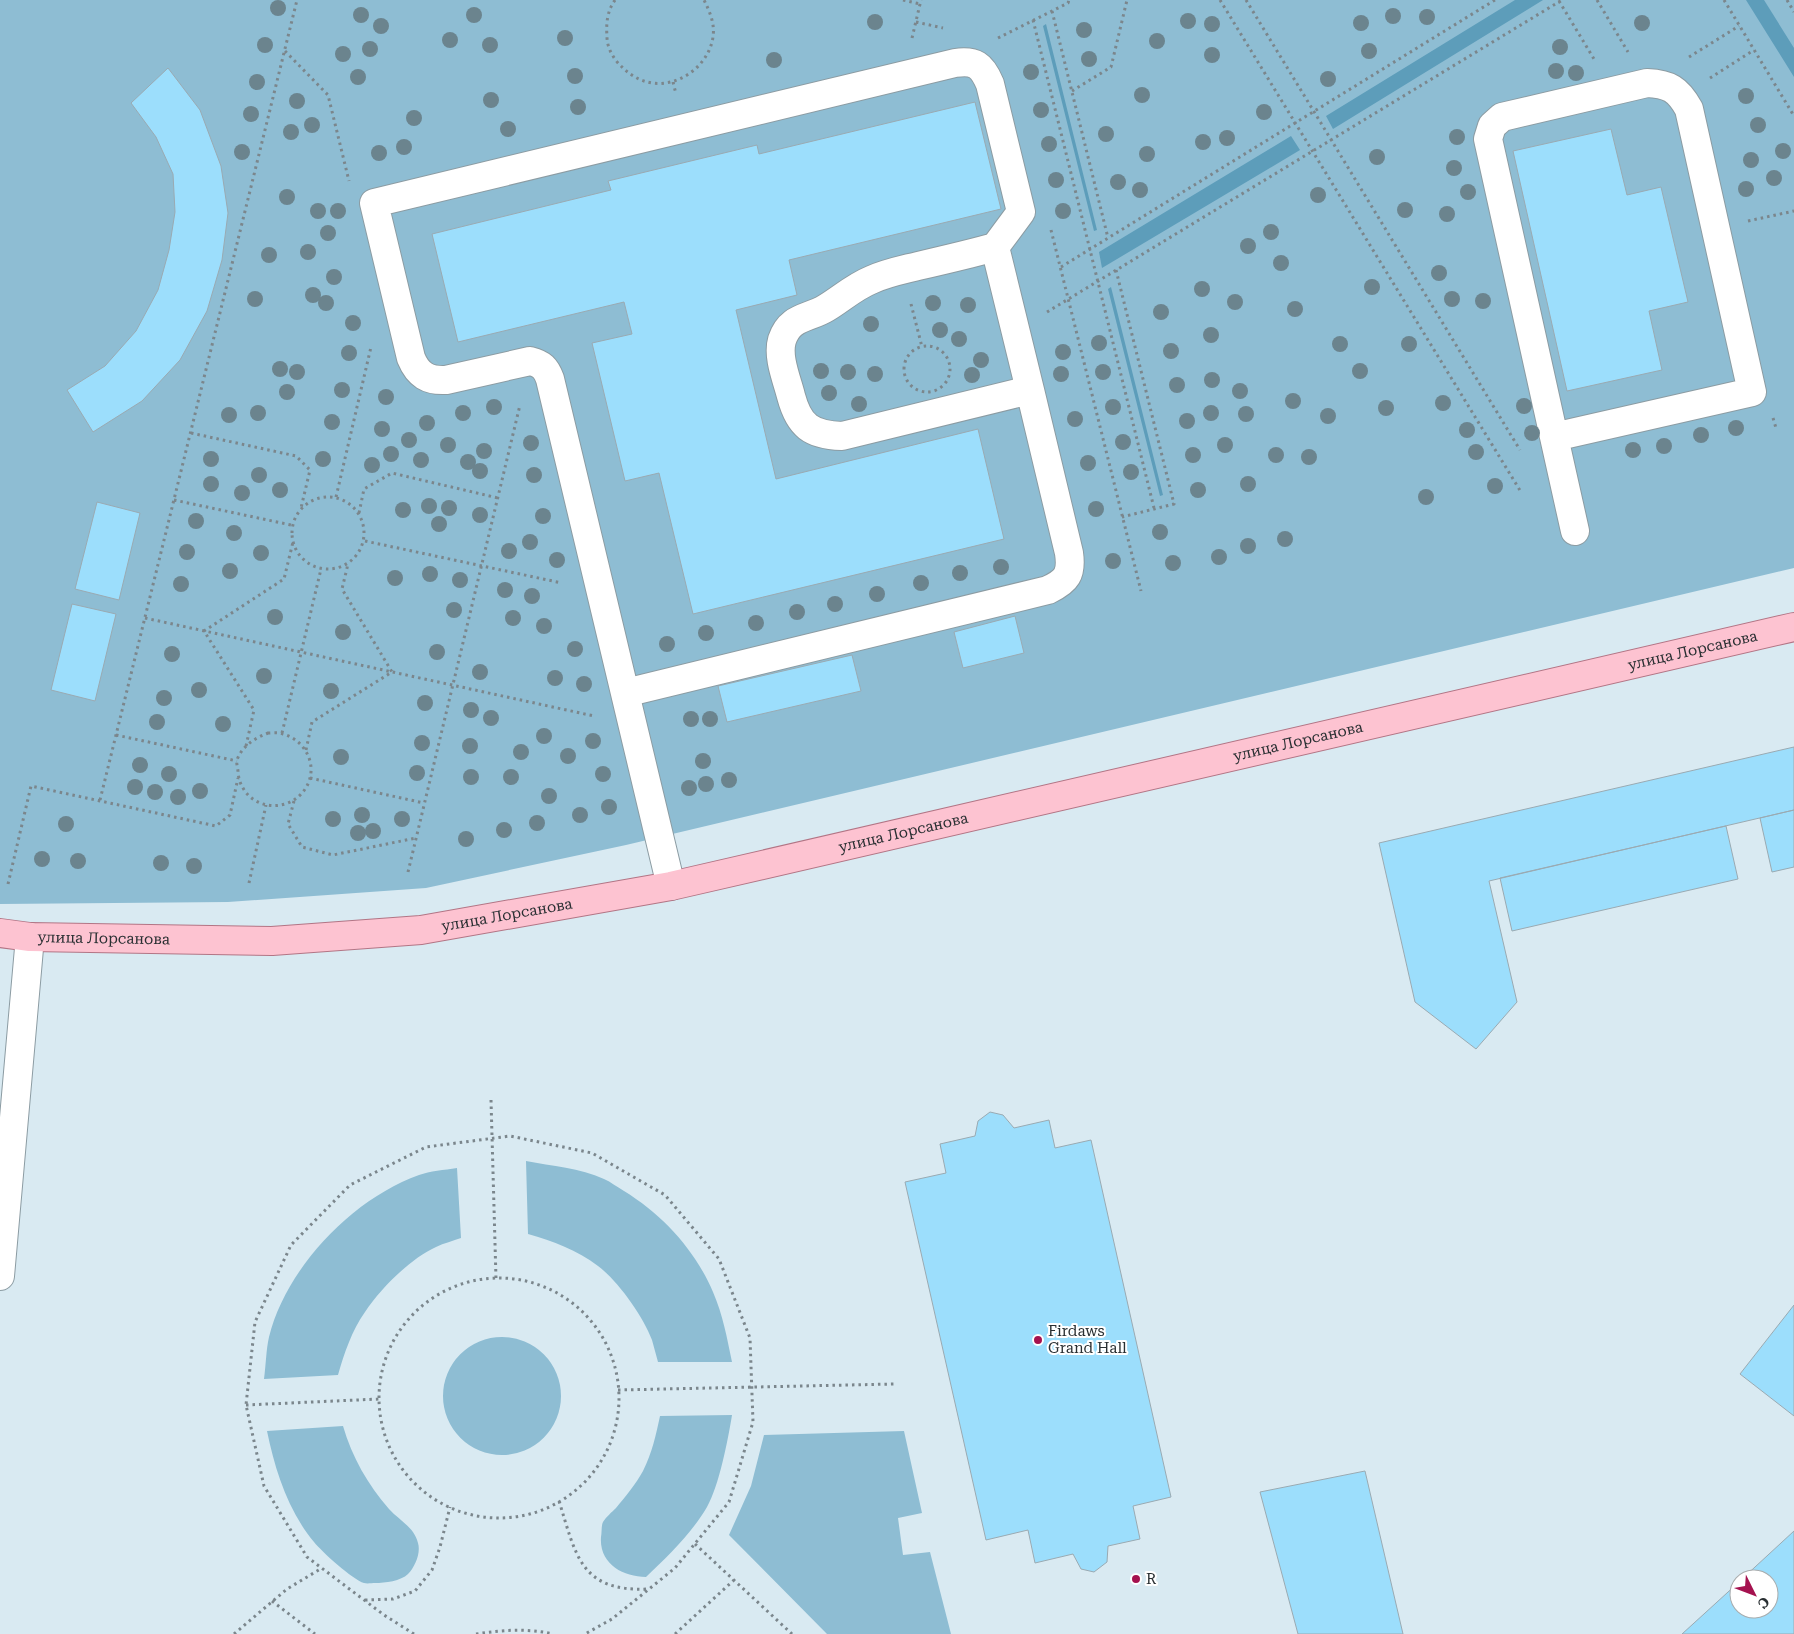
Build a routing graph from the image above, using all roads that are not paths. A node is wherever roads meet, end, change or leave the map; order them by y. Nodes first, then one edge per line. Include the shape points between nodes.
1 (995, 247) junction
2 (1030, 390) junction
3 (1554, 437) junction
4 (1575, 531) dead end
5 (1794, 627) edge
6 (625, 692) junction
7 (670, 886) junction
8 (0, 933) edge
9 (30, 937) junction
10 (0, 1276) edge

1 - 2 lane
1 - 2 lane via 870,280 824,309 797,320 786,330 782,358 800,420 824,435 842,436
1 - 6 lane via 1021,212 990,84 978,65 966,61 374,203 415,368 434,380 530,361 539,363 546,370
2 - 6 lane via 1070,558 1068,575 1060,585
3 - 3 lane via 1488,139 1492,126 1502,117 1647,83 1672,87 1689,109 1752,392
3 - 4 lane
5 - 7 main road, улица Лорсанова
6 - 7 lane
7 - 9 main road, улица Лорсанова via 421,930 272,941
8 - 9 main road, улица Лорсанова
9 - 10 lane

